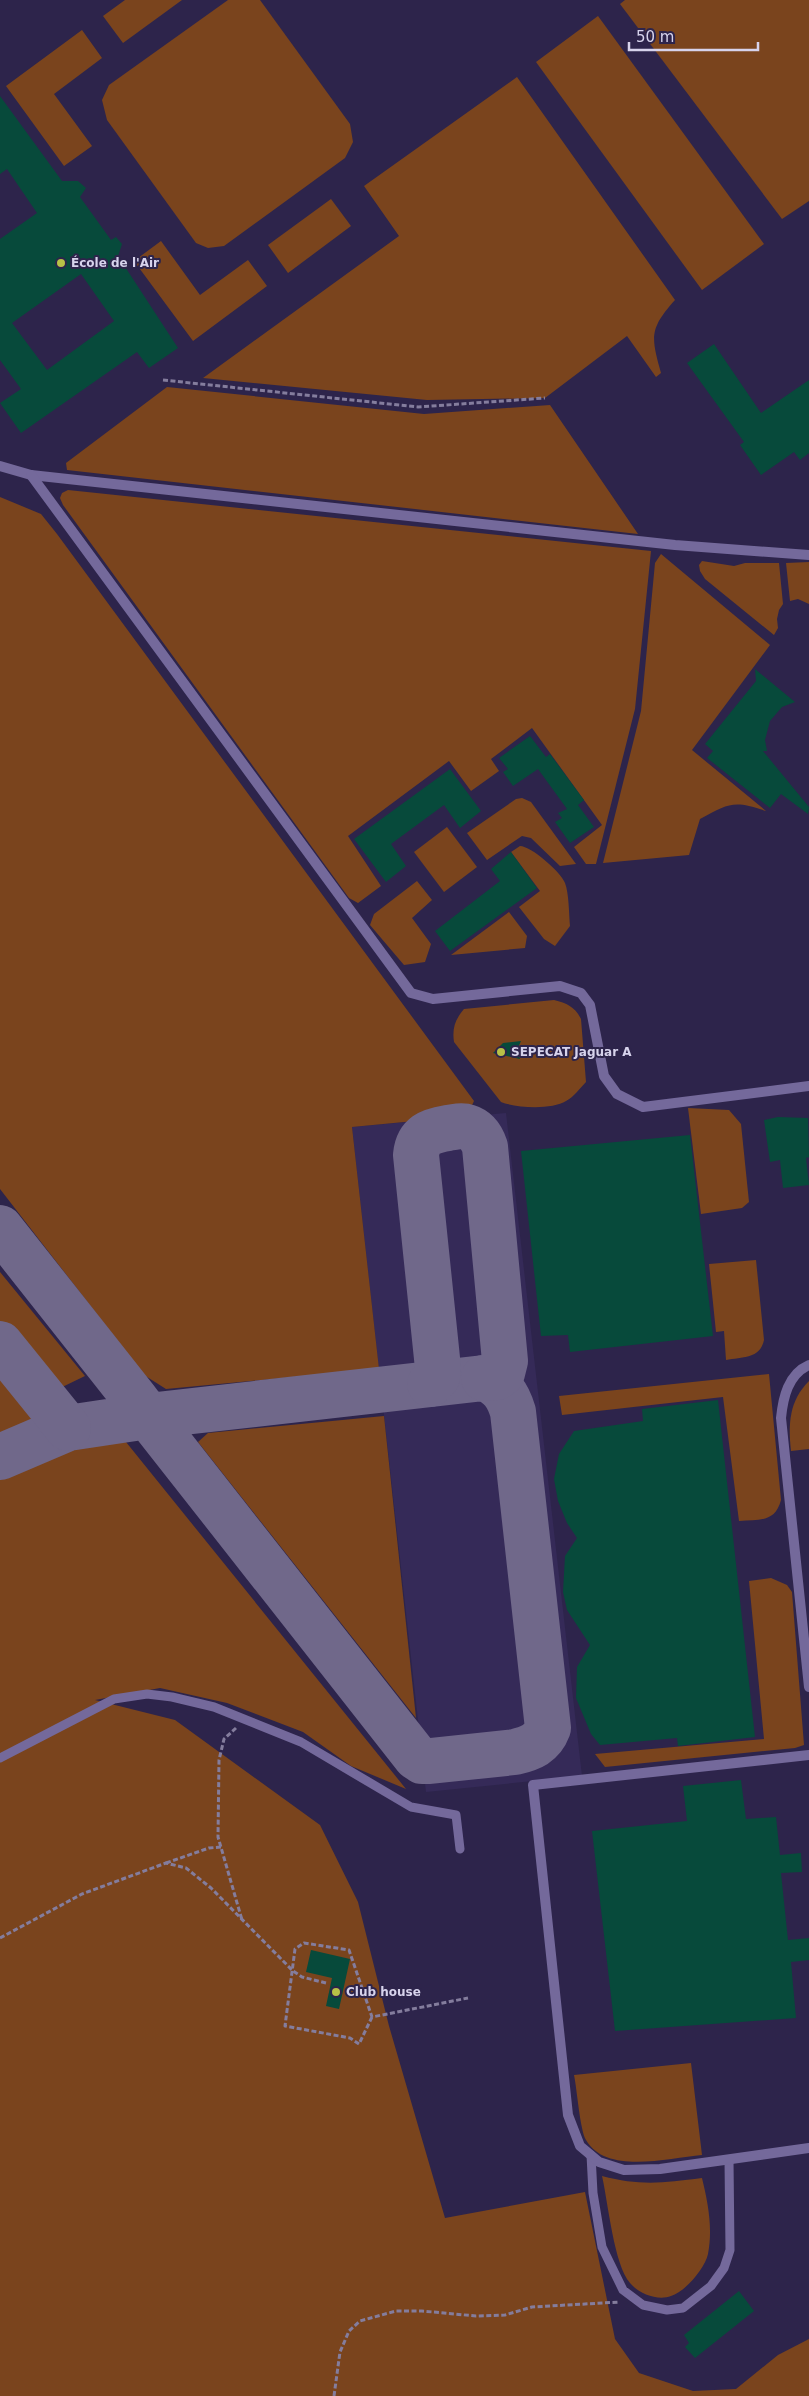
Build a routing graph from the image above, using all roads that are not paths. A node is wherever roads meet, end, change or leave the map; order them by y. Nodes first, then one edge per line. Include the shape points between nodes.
1 (0, 466) edge
2 (31, 475) junction
3 (809, 555) edge
4 (809, 1086) edge
5 (809, 1365) edge
6 (809, 1686) edge
7 (809, 1755) edge
8 (0, 1758) edge
9 (460, 1849) dead end
10 (809, 2148) edge
11 (591, 2155) junction
12 (729, 2160) junction

1 - 2 street
2 - 3 street via 665,544
2 - 4 street via 411,993 434,999 560,986 581,993 590,1005 604,1076 617,1094 643,1107
5 - 6 street via 790,1381 781,1418
7 - 11 street via 533,1785 568,2115 580,2146
8 - 9 lane via 89,1710 125,1696 172,1697 214,1707 301,1742 411,1807 456,1815
10 - 12 street
11 - 12 street via 599,2162 624,2170
11 - 12 lane via 593,2193 602,2247 623,2290 643,2305 667,2310 683,2308 711,2286 724,2268 730,2250

